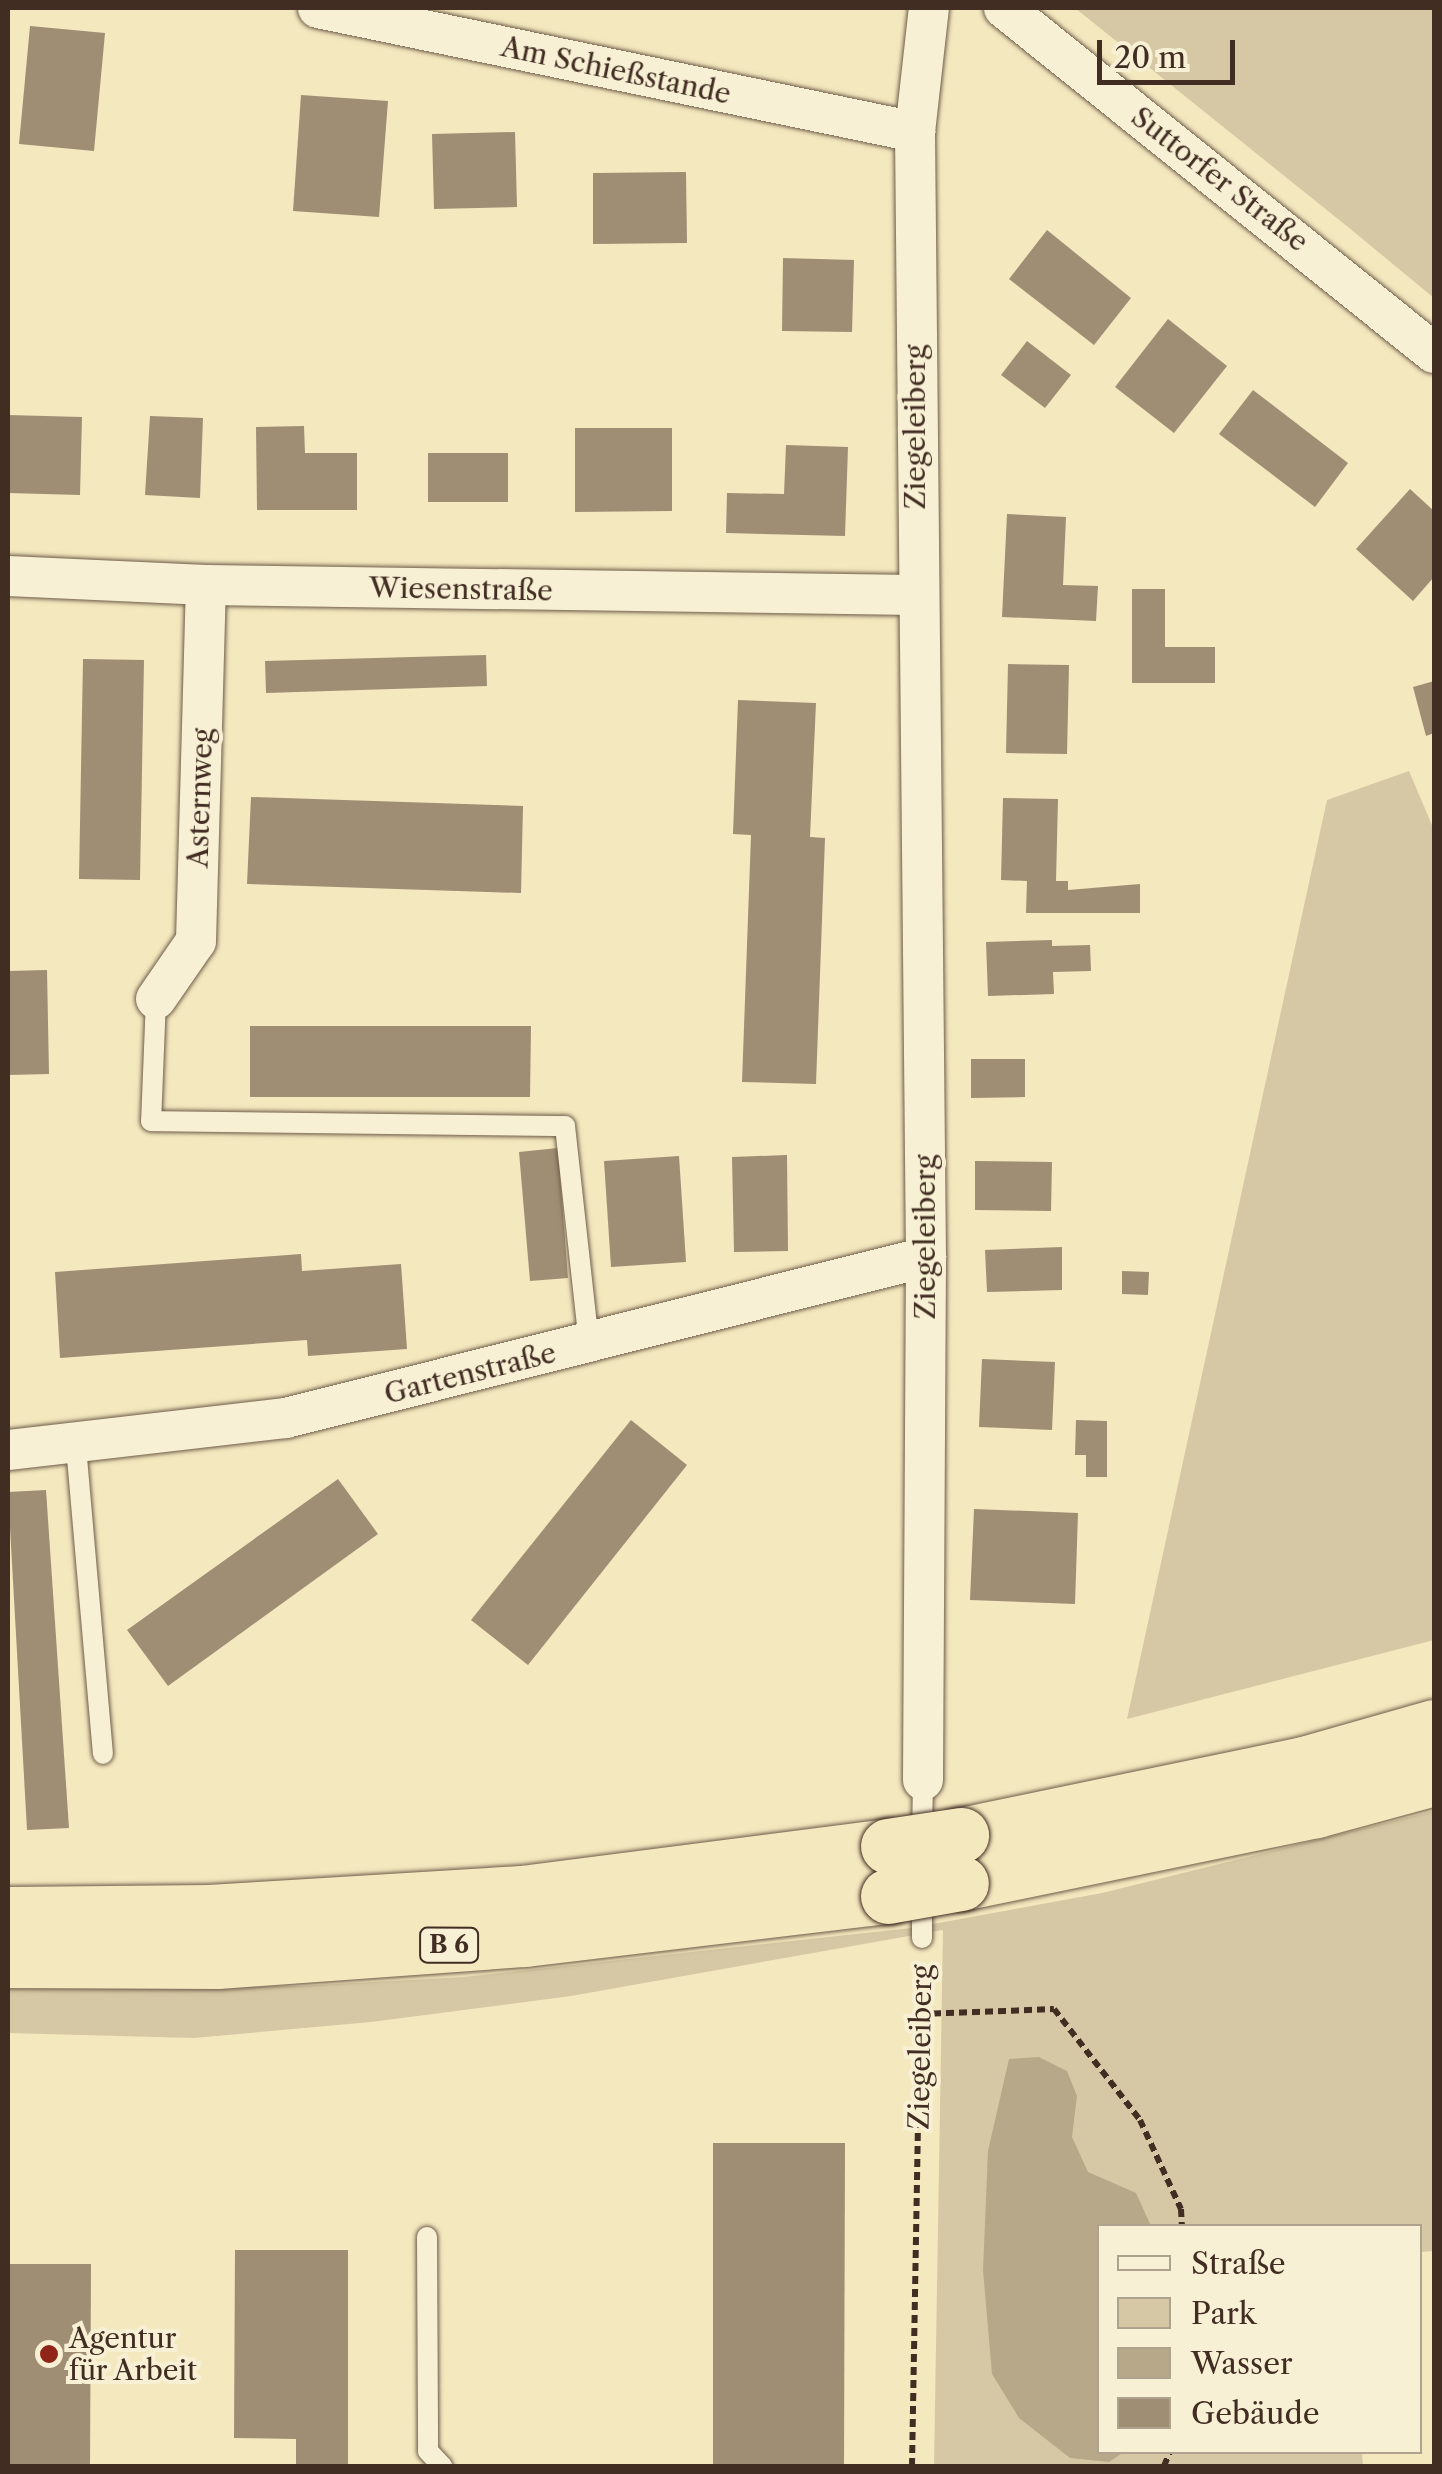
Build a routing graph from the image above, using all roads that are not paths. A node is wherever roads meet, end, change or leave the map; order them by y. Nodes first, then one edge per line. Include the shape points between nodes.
1 (318, 8) edge
2 (928, 8) edge
3 (1004, 8) edge
4 (915, 132) junction
5 (1434, 353) edge
6 (8, 576) edge
7 (206, 586) junction
8 (916, 596) junction
9 (156, 999) joint
10 (926, 1257) junction
11 (589, 1344) junction
12 (76, 1446) junction
13 (8, 1450) edge
14 (1434, 1727) edge
15 (104, 1754) dead end
16 (1434, 1778) edge
17 (923, 1780) joint
18 (961, 1859) junction
19 (888, 1871) junction
20 (8, 1914) edge
21 (922, 1938) road end
22 (8, 1960) edge
23 (427, 2237) dead end
24 (442, 2466) edge

1 - 4 street, Am Schießstande
2 - 4 street, Ziegeleiberg
3 - 5 street, Suttorfer Straße
4 - 8 street, Ziegeleiberg
6 - 7 street, Wiesenstraße
7 - 8 street, Wiesenstraße
7 - 9 street, Asternweg via 196,940
8 - 10 street, Ziegeleiberg
9 - 11 lane via 152,1121 565,1126
10 - 11 street, Gartenstraße
10 - 17 street, Ziegeleiberg
11 - 12 street, Gartenstraße via 286,1418
12 - 13 street, Gartenstraße
12 - 15 lane
14 - 18 highway, B 6
16 - 18 highway, B 6 via 1316,1810
17 - 21 lane, Ziegeleiberg
18 - 19 highway, B 6, bridge
19 - 20 highway, B 6 via 209,1912
19 - 22 highway, B 6 via 526,1940 217,1962
23 - 24 lane via 428,2450

